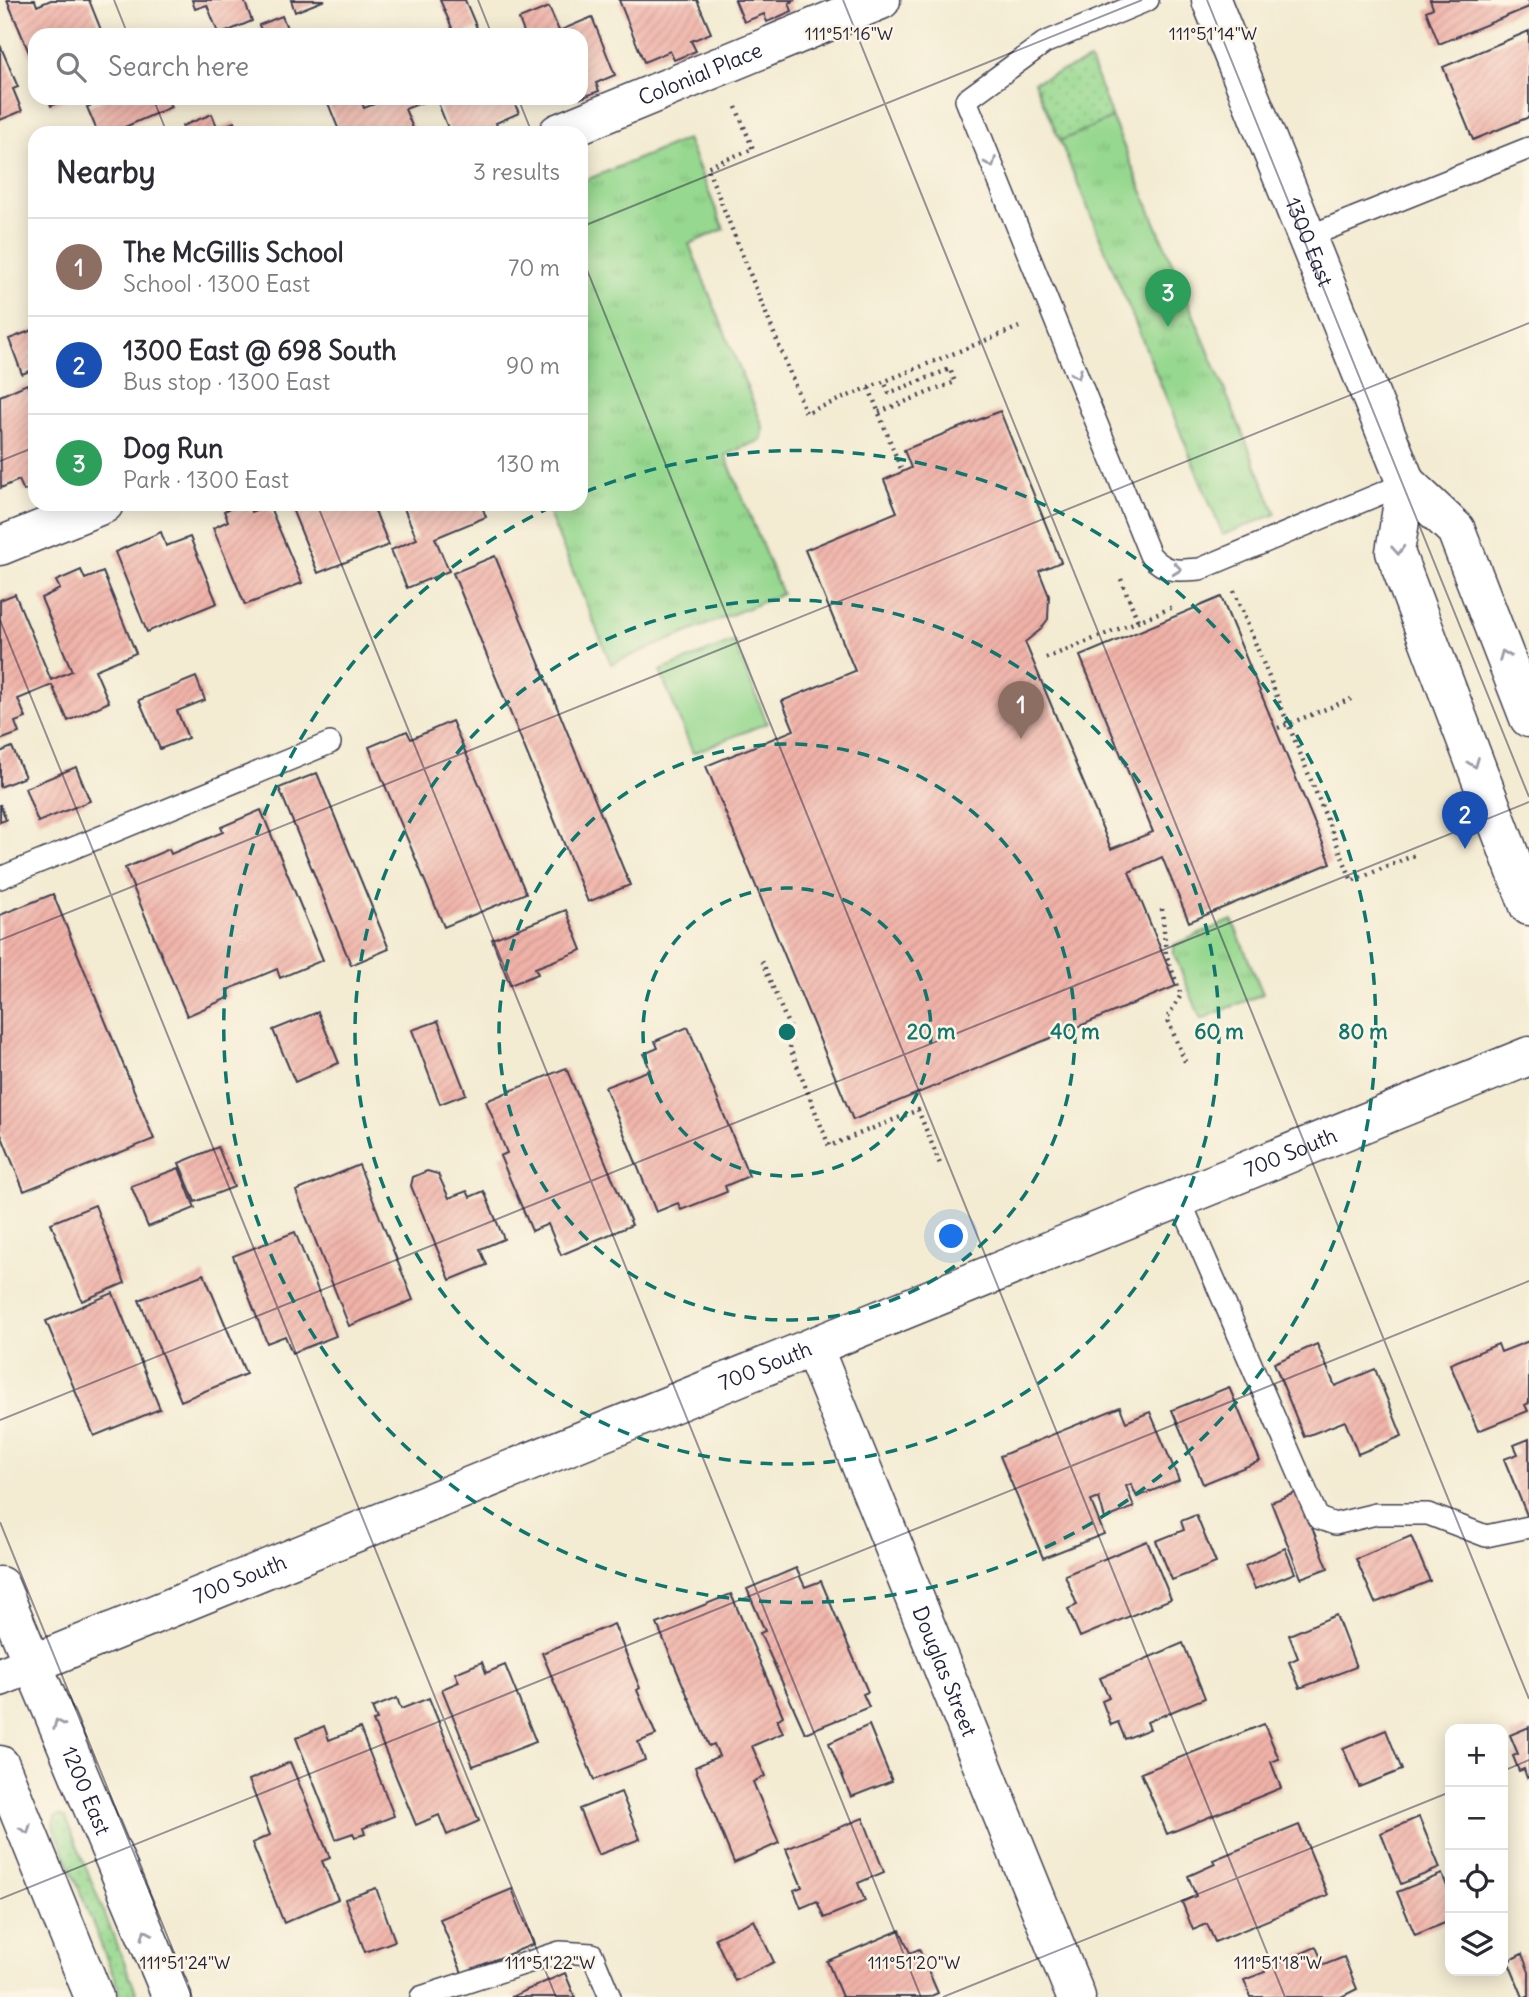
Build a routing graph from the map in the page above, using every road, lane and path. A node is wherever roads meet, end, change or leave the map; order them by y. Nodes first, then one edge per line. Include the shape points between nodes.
1 (881, 0) edge
2 (1149, 0) edge
3 (1211, 0) edge
4 (736, 106) dead end
5 (575, 126) edge
6 (1529, 148) edge
7 (1307, 237) junction
8 (1019, 327) dead end
9 (884, 382) junction
10 (869, 388) junction
11 (879, 412) junction
12 (901, 469) dead end
13 (1406, 483) junction
14 (87, 511) edge
15 (0, 546) edge
16 (1231, 584) dead end
17 (1103, 635) dead end
18 (1046, 657) dead end
19 (1351, 699) dead end
20 (1529, 718) edge
21 (1288, 724) junction
22 (1278, 728) dead end
23 (330, 743) dead end
24 (1415, 855) dead end
25 (0, 878) edge
26 (1529, 905) edge
27 (1162, 909) dead end
28 (762, 961) dead end
29 (1529, 1056) edge
30 (1186, 1064) dead end
31 (940, 1164) dead end
32 (1179, 1198) junction
33 (813, 1347) junction
34 (1529, 1527) edge
35 (0, 1586) edge
36 (16, 1670) edge
37 (0, 1765) edge
38 (94, 1997) edge
39 (172, 1997) edge
40 (421, 1997) edge
41 (610, 1997) edge
42 (1076, 1997) edge

1 - 5 street, Colonial Place
2 -> 13 lane via 1044,43 966,100 1150,555 1159,565 1177,571 1200,569
3 - 7 street, 1300 East
4 - 10 path via 753,149 707,167 806,413
6 - 7 lane
7 - 13 street, 1300 East
8 - 9 path
9 - 10 path
9 - 11 path via 889,393 950,369 955,382
10 - 11 path
11 - 12 path
20 -> 13 street, 1300 East via 1456,530
13 -> 26 street via 1395,552
14 - 15 street
16 - 21 path
17 - 18 path
19 - 21 path
21 - 22 path
21 - 24 path via 1352,881
23 - 25 lane
27 - 30 path via 1166,954 1181,995 1167,1018
28 - 31 path via 829,1146 918,1110
29 - 32 street, 700 South
32 - 33 street, 700 South
32 - 34 lane via 1318,1518 1335,1524 1376,1514 1428,1514 1486,1536
33 - 36 street, 700 South
33 - 42 street, Douglas Street
35 - 36 street, 1200 East
39 -> 36 street, 1200 East
37 -> 38 street
40 - 41 lane via 560,1952 592,1954

